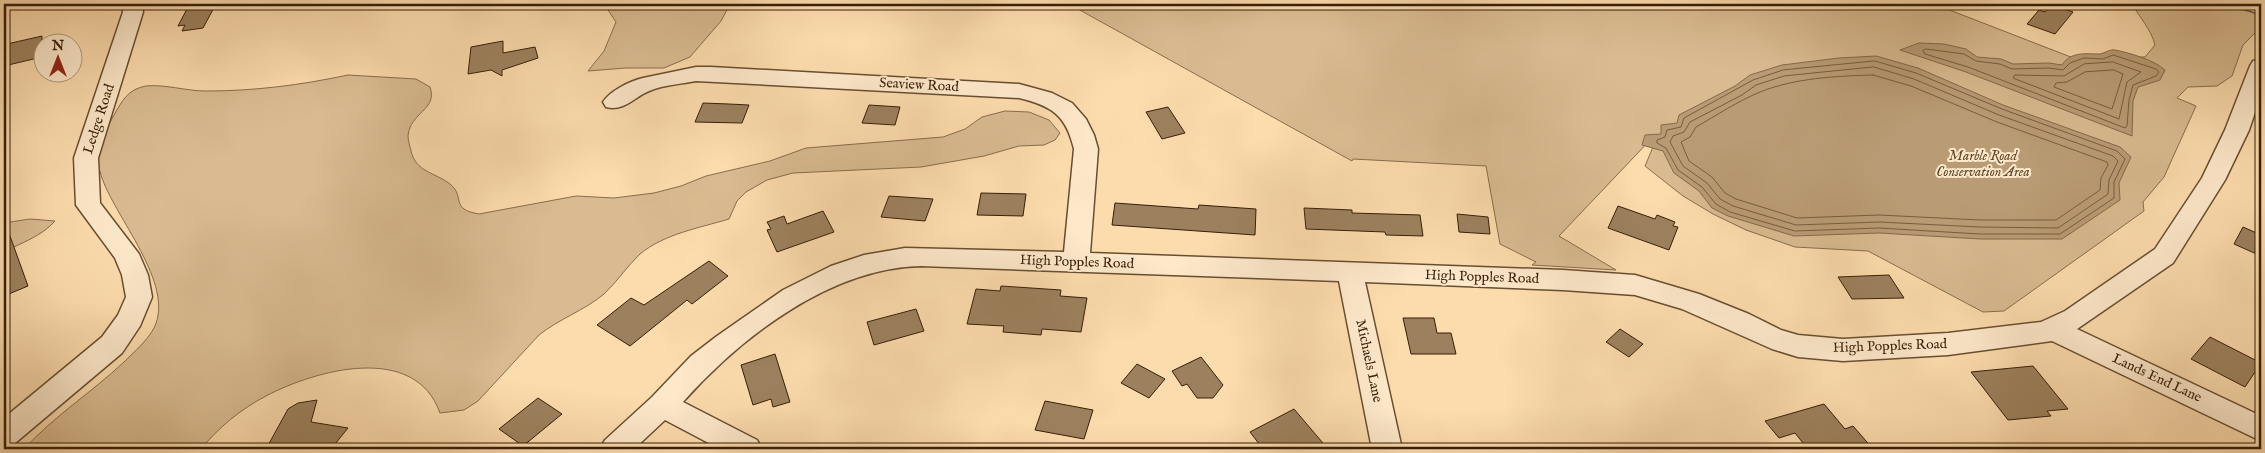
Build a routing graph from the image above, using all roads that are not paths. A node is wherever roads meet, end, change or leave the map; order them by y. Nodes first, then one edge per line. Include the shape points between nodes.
1 (132, 4) edge
2 (2248, 4) edge
3 (2261, 8) edge
4 (2261, 66) edge
5 (614, 102) dead end
6 (1076, 262) junction
7 (1350, 272) junction
8 (2053, 329) junction
9 (662, 405) junction
10 (2261, 429) edge
11 (4, 435) edge
12 (614, 449) edge
13 (747, 449) edge
14 (1387, 449) edge

1 - 11 street, Ledge Road via 133,12 86,158 88,205 126,254 135,275 139,297 130,319 112,345
2 - 3 street
4 - 8 street, High Popples Road via 2237,130 2213,180 2164,256
5 - 6 street, Seaview Road via 643,85 696,74 1019,90 1035,94 1066,108 1082,130 1086,149
6 - 7 street, High Popples Road
6 - 9 street, High Popples Road via 916,257 889,259 855,268 794,296 770,311 706,360
7 - 8 street, High Popples Road via 1635,285 1690,301 1772,338 1798,346 1843,350 1948,344
7 - 14 street, Michaels Lane
8 - 10 street, Lands End Lane
9 - 12 street, High Popples Road
9 - 13 street

